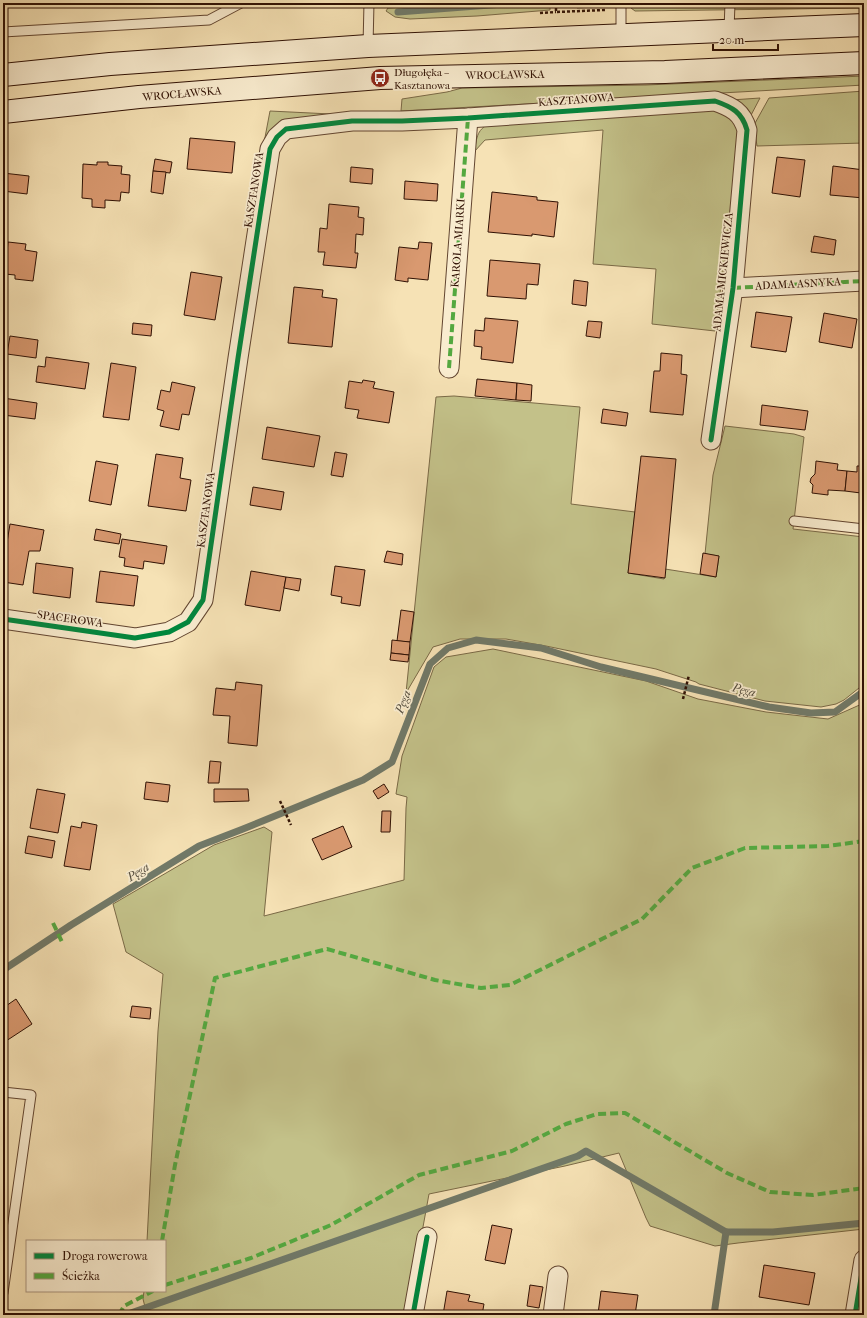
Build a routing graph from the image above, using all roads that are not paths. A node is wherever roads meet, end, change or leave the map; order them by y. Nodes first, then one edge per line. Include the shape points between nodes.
1 (241, 3) edge
2 (369, 3) edge
3 (730, 3) edge
4 (621, 6) edge
5 (864, 25) edge
6 (729, 30) junction
7 (3, 32) edge
8 (621, 34) junction
9 (368, 46) junction
10 (864, 63) edge
11 (3, 75) edge
12 (735, 110) joint
13 (3, 112) edge
14 (468, 118) junction
15 (864, 280) edge
16 (733, 288) junction
17 (449, 368) dead end
18 (711, 440) dead end
19 (794, 521) dead end
20 (864, 529) edge
21 (3, 619) edge
22 (135, 638) joint
23 (3, 1092) edge
24 (427, 1237) dead end
25 (863, 1263) edge
26 (558, 1276) dead end
27 (3, 1293) edge
28 (413, 1315) edge
29 (552, 1315) edge
30 (855, 1315) edge

1 - 7 lane via 208,20
2 - 9 lane
3 - 6 lane
4 - 8 lane
5 - 6 main road
6 - 8 main road
8 - 9 main road
9 - 11 main road via 110,64
10 - 13 main road, WROCŁAWSKA via 665,72 380,78
12 - 14 street, KASZTANOWA via 715,101
12 - 16 street, ADAMA MICKIEWICZA via 744,119 747,130
14 - 17 street, KAROLA MIARKI
14 - 22 street, KASZTANOWA via 352,121 286,129 277,137 270,149 204,600 188,622 169,632
15 - 16 street, ADAMA ASNYKA
16 - 18 street, ADAMA MICKIEWICZA
19 - 20 lane
21 - 22 street, SPACEROWA
23 - 27 lane via 31,1095
24 - 28 street
25 - 30 street
26 - 29 street

